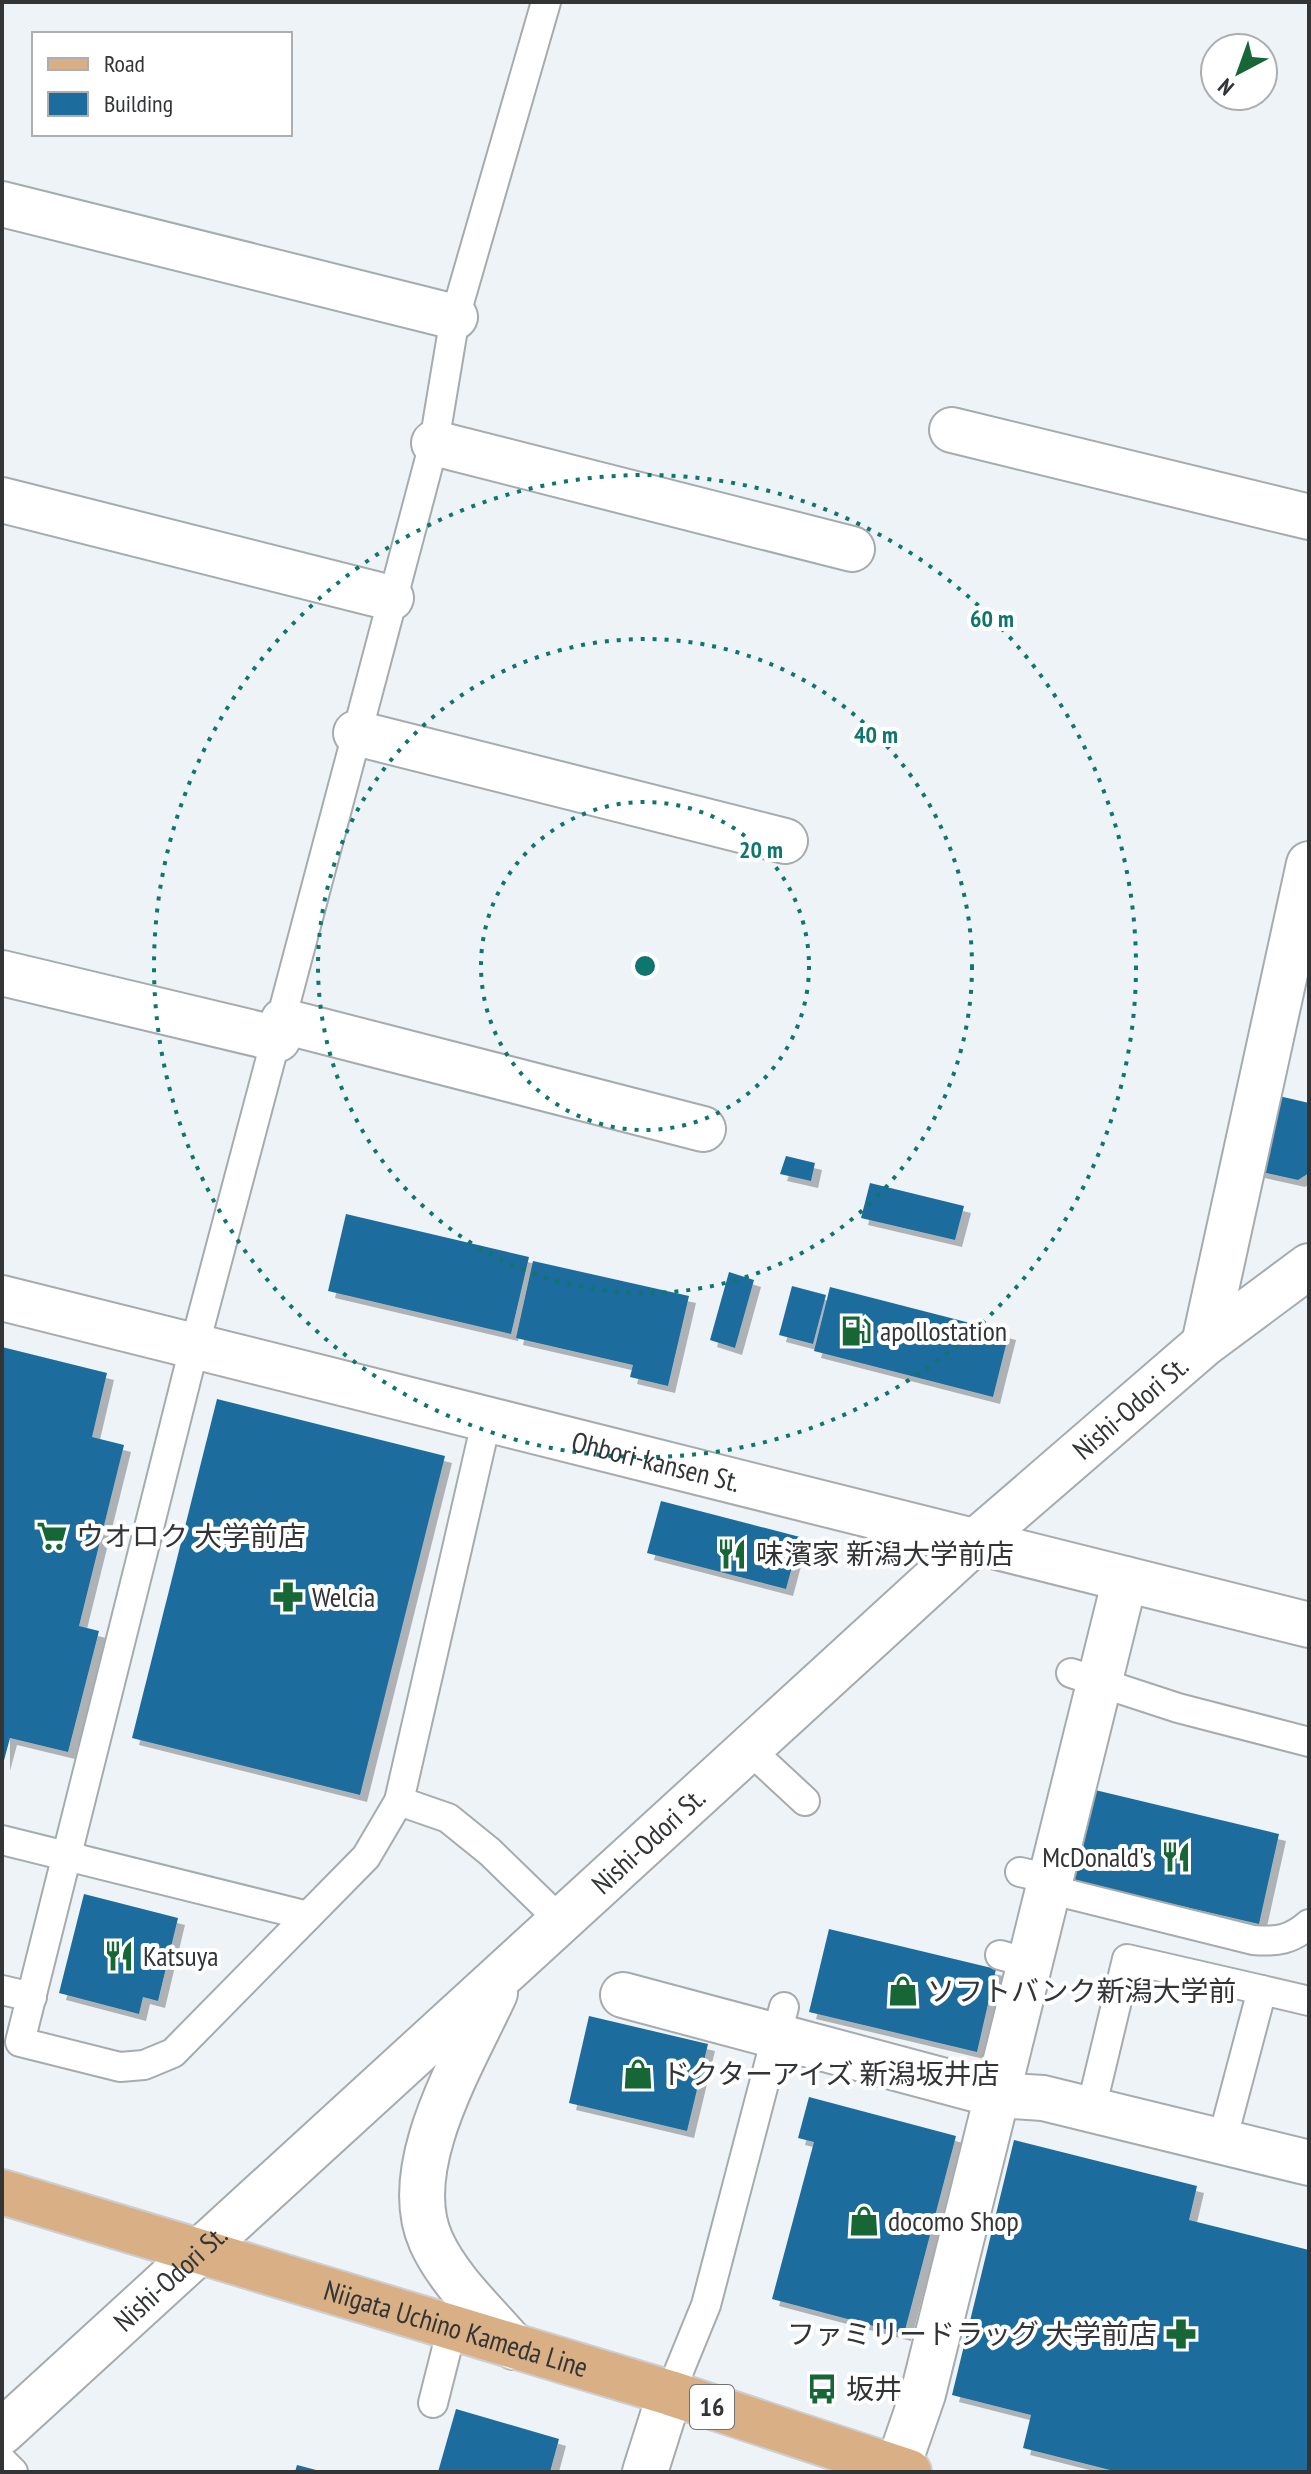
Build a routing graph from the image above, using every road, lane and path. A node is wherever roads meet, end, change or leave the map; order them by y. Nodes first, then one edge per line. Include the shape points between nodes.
1 (546, 2) edge
2 (2, 204) edge
3 (455, 317) junction
4 (952, 430) dead end
5 (434, 443) junction
6 (2, 500) edge
7 (1309, 517) edge
8 (852, 549) dead end
9 (391, 598) junction
10 (356, 733) junction
11 (785, 841) dead end
12 (1309, 864) edge
13 (2, 973) edge
14 (280, 1030) junction
15 (703, 1129) dead end
16 (1309, 1266) edge
17 (2, 1298) edge
18 (195, 1344) junction
19 (1204, 1344) junction
20 (487, 1418) junction
21 (976, 1541) junction
22 (1125, 1579) junction
23 (1309, 1625) edge
24 (1085, 1676) junction
25 (1309, 1742) edge
26 (749, 1749) junction
27 (399, 1801) junction
28 (805, 1801) dead end
29 (2, 1840) edge
30 (66, 1856) junction
31 (1039, 1880) junction
32 (308, 1916) junction
33 (561, 1921) junction
34 (1309, 1924) edge
35 (500, 1980) junction
36 (2, 1990) edge
37 (1262, 1990) junction
38 (623, 1995) dead end
39 (32, 1997) junction
40 (1309, 2001) edge
41 (780, 2022) junction
42 (997, 2095) junction
43 (1091, 2109) junction
44 (1222, 2141) junction
45 (1309, 2163) edge
46 (2, 2192) edge
47 (200, 2249) junction
48 (452, 2328) junction
49 (514, 2347) junction
50 (670, 2393) junction
51 (433, 2403) dead end
52 (2, 2432) edge
53 (2, 2461) edge
54 (901, 2471) edge
55 (13, 2472) edge
56 (645, 2472) edge

1 - 3 lane
2 - 3 street
3 - 5 lane
4 - 7 street
5 - 8 street
5 - 9 lane
6 - 9 street
9 - 10 lane
10 - 11 street
10 - 14 lane
12 - 19 street
13 - 14 street
14 - 15 street
14 - 18 lane
16 - 19 street, Nishi-Odori St.
17 - 18 street, Ohbori-kansen St.
18 - 20 street, Ohbori-kansen St.
18 - 30 lane
19 - 21 street, Nishi-Odori St.
20 - 21 street, Ohbori-kansen St.
20 - 27 lane
21 - 22 street, Ohbori-kansen St.
21 - 26 street, Nishi-Odori St.
22 - 23 street, Ohbori-kansen St.
22 - 24 street
24 - 25 lane via 1178,1708
24 - 31 street
26 - 28 lane
26 - 33 street, Nishi-Odori St.
27 - 32 lane via 366,1857
27 - 33 lane via 448,1818
29 - 30 lane
30 - 32 lane
30 - 39 lane
31 - 34 lane via 1253,1940 1275,1942 1295,1936
31 - 42 street via 1014,1959
32 - 39 lane via 173,2053 144,2065 120,2067 20,2042
33 - 35 street, Nishi-Odori St.
35 - 47 street, Nishi-Odori St.
35 - 49 street via 422,2170 423,2212 431,2241 450,2272
36 - 39 lane
37 - 40 lane
37 - 43 lane via 1127,1959
37 - 44 lane
38 - 41 street
41 - 42 street
41 - 50 lane via 706,2305
42 - 43 street
42 - 54 street
43 - 44 street
44 - 45 street
46 - 47 main road, Niigata Uchino Kameda Line / 16
47 - 48 main road, Niigata Uchino Kameda Line / 16
47 - 52 street, Nishi-Odori St.
48 - 49 main road, Niigata Uchino Kameda Line / 16
48 - 51 lane
49 - 50 main road, Niigata Uchino Kameda Line / 16
50 - 54 main road, Niigata Uchino Kameda Line / 16
50 - 56 street
53 - 55 lane

